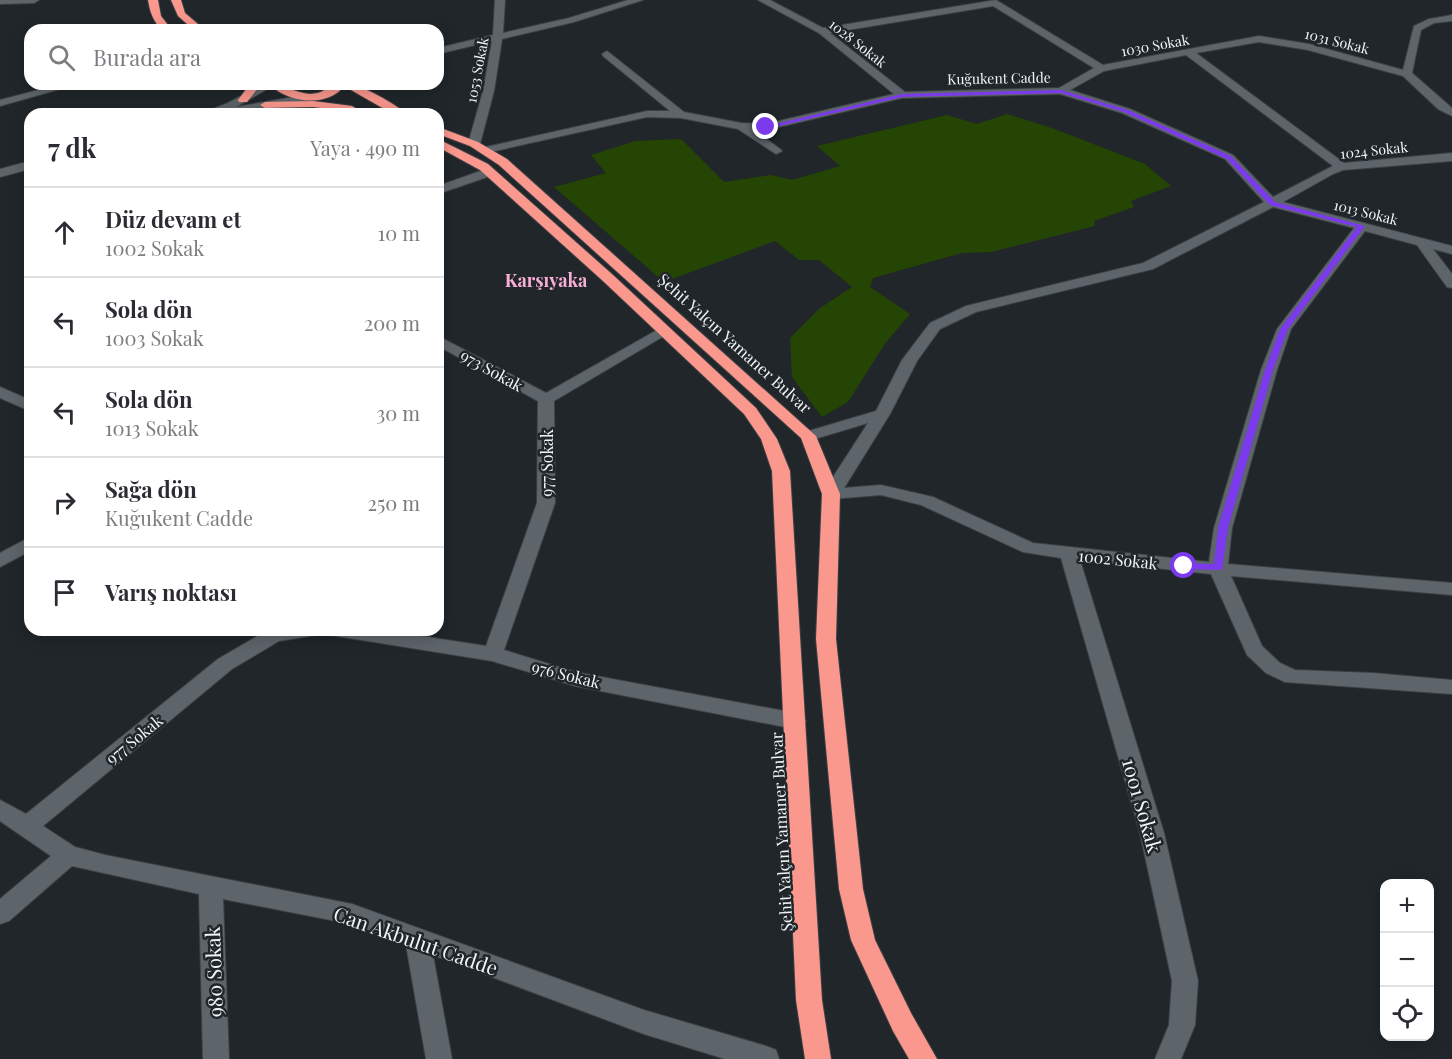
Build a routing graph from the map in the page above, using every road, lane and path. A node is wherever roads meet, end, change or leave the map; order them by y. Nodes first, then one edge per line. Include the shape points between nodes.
1 (34, 0) edge
2 (153, 0) edge
3 (176, 0) edge
4 (500, 0) edge
5 (638, 0) edge
6 (763, 0) edge
7 (0, 1) edge
8 (991, 1) edge
9 (1452, 18) edge
10 (1425, 23) junction
11 (160, 24) edge
12 (193, 24) edge
13 (1443, 29) dead end
14 (822, 31) junction
15 (499, 36) junction
16 (1259, 39) joint
17 (444, 50) edge
18 (1188, 52) junction
19 (607, 54) dead end
20 (1101, 68) junction
21 (1407, 74) junction
22 (50, 90) edge
23 (251, 90) edge
24 (262, 90) edge
25 (284, 90) edge
26 (328, 90) edge
27 (354, 90) edge
28 (371, 90) edge
29 (1061, 91) junction
30 (902, 95) junction
31 (306, 97) junction
32 (372, 99) junction
33 (243, 100) junction
34 (0, 103) edge
35 (265, 105) junction
36 (221, 108) edge
37 (249, 108) edge
38 (337, 108) edge
39 (345, 108) edge
40 (389, 108) edge
41 (1452, 113) edge
42 (681, 115) junction
43 (741, 126) junction
44 (444, 132) edge
45 (444, 146) edge
46 (480, 147) junction
47 (776, 151) dead end
48 (1452, 157) edge
49 (24, 167) edge
50 (1342, 167) junction
51 (489, 172) junction
52 (0, 173) edge
53 (444, 188) edge
54 (1272, 203) junction
55 (1362, 226) junction
56 (1420, 240) junction
57 (1452, 250) edge
58 (1452, 284) edge
59 (664, 330) junction
60 (444, 343) edge
61 (0, 392) edge
62 (546, 399) junction
63 (24, 403) edge
64 (882, 414) junction
65 (808, 436) junction
66 (831, 494) junction
67 (24, 547) edge
68 (1069, 554) junction
69 (0, 561) edge
70 (1218, 568) junction
71 (1452, 589) edge
72 (272, 636) edge
73 (376, 636) edge
74 (493, 654) junction
75 (1452, 687) edge
76 (795, 721) junction
77 (0, 809) edge
78 (26, 827) junction
79 (68, 855) junction
80 (211, 886) junction
81 (0, 914) edge
82 (417, 938) junction
83 (216, 1059) edge
84 (439, 1059) edge
85 (766, 1059) edge
86 (818, 1059) edge
87 (924, 1059) edge
88 (1168, 1059) edge

1 - 7 street
2 - 11 highway
3 - 12 highway via 181,14
4 - 15 street, 1053 Sokak
5 - 15 street
6 - 14 street, 1028 Sokak
8 - 14 street
8 - 20 street
9 - 10 street
10 - 13 street
10 - 21 street via 1416,28
14 - 30 street, 1028 Sokak
15 - 17 street
15 - 46 street, 1053 Sokak
16 - 18 street, 1030 Sokak
16 - 21 street, 1031 Sokak via 1309,47
18 - 20 street, 1030 Sokak
18 - 50 street
19 - 42 street
20 - 29 street, 1030 Sokak
21 - 41 street
22 - 34 street
23 - 33 highway
24 - 33 street
25 - 31 highway
26 - 31 highway
27 - 32 highway
28 - 32 highway
29 - 30 street, Kuğukent Cadde
29 - 54 street, Kuğukent Cadde via 1126,111 1229,157
30 - 43 street, Kuğukent Cadde via 766,127
31 - 35 street
31 - 39 highway
32 - 40 highway
33 - 36 street
35 - 37 street
35 - 38 highway via 305,103
42 - 43 street, Kuğukent Cadde
42 - 46 street, Kuğukent Cadde via 647,114
43 - 47 street
44 - 46 highway, Şehit Yalçın Yamaner Bulvar
45 - 51 highway, Şehit Yalçın Yamaner Bulvar
46 - 65 highway, Şehit Yalçın Yamaner Bulvar via 503,162
48 - 50 street, 1024 Sokak
49 - 52 street
50 - 54 street, 1024 Sokak
51 - 53 street
51 - 59 highway, Şehit Yalçın Yamaner Bulvar
54 - 55 street, 1013 Sokak
54 - 64 street via 1148,267 971,309 934,326 910,360
55 - 56 street, 1013 Sokak
55 - 70 street via 1284,329 1223,528
56 - 57 street, 1013 Sokak
56 - 58 street
59 - 62 street
59 - 76 highway, Şehit Yalçın Yamaner Bulvar via 750,411 776,457
60 - 62 street, 973 Sokak
61 - 63 street
62 - 74 street, 977 Sokak via 546,503
64 - 65 street
64 - 66 street
65 - 66 highway, Şehit Yalçın Yamaner Bulvar
66 - 68 street, 1002 Sokak via 882,490 927,501 1029,548
66 - 87 highway, Şehit Yalçın Yamaner Bulvar via 826,639 851,889 863,940 902,1023
67 - 69 street
68 - 70 street, 1002 Sokak
68 - 88 street, 1001 Sokak via 1152,833 1185,981 1182,1025
70 - 71 street, 1002 Sokak
70 - 75 street via 1254,650 1273,668 1292,677
72 - 78 street, 977 Sokak via 225,664
73 - 74 street, 976 Sokak
74 - 76 street, 976 Sokak via 575,679
76 - 86 highway, Şehit Yalçın Yamaner Bulvar via 809,1000
77 - 78 street, Can Akbulut Cadde
78 - 79 street, Can Akbulut Cadde
79 - 80 street, Can Akbulut Cadde
79 - 81 street
80 - 82 street, Can Akbulut Cadde via 352,914
80 - 83 street, 980 Sokak
82 - 84 street
82 - 85 street, Can Akbulut Cadde via 644,1022

